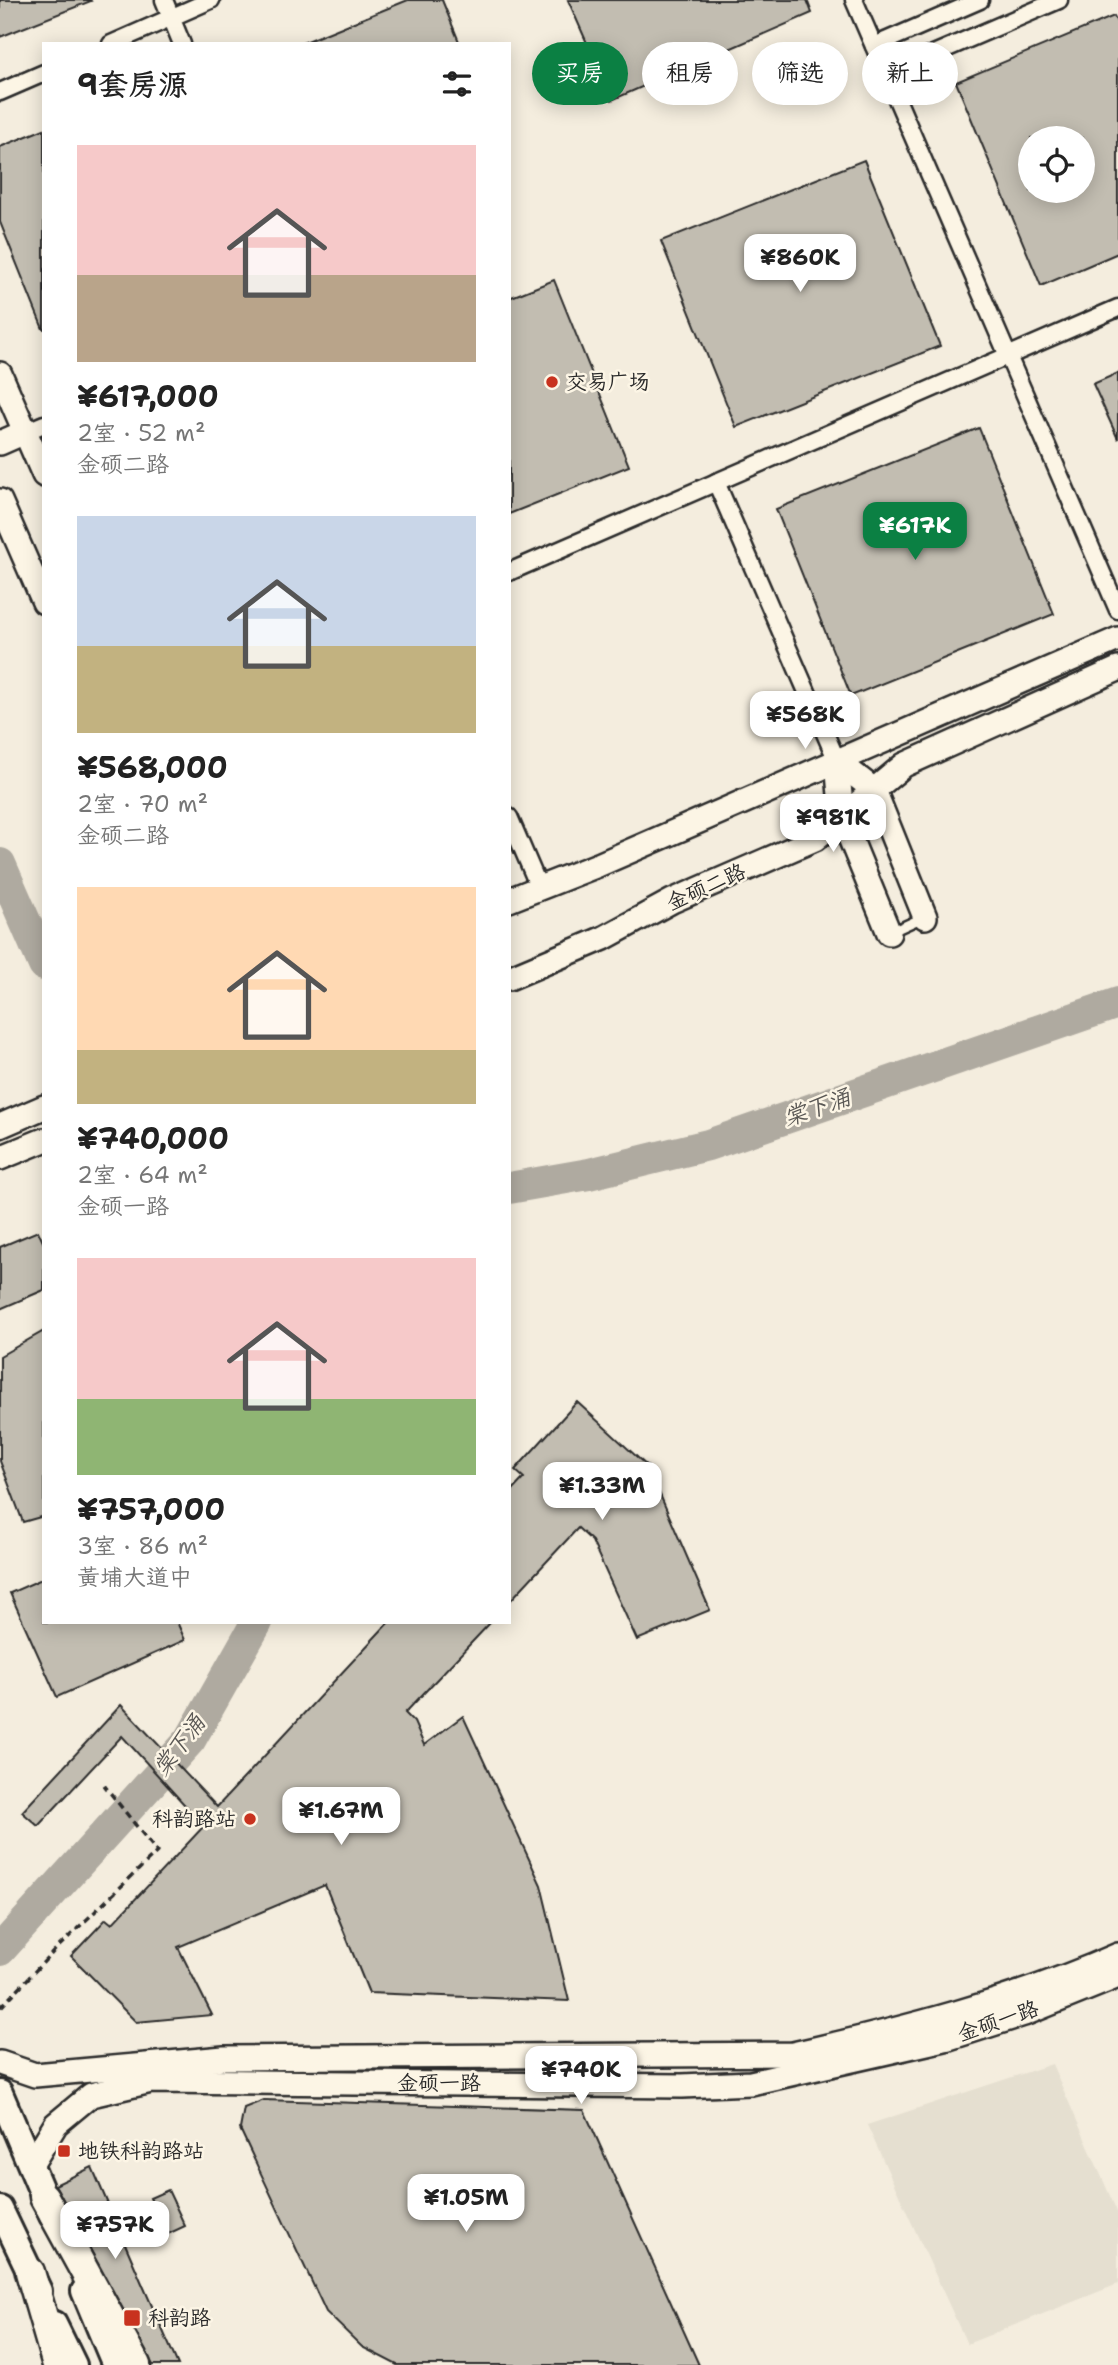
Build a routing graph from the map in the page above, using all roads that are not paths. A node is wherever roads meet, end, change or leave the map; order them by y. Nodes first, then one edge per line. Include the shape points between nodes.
1 (164, 0) edge
2 (211, 0) edge
3 (855, 0) edge
4 (980, 0) edge
5 (1059, 0) edge
6 (171, 18) junction
7 (116, 42) edge
8 (181, 42) edge
9 (872, 42) edge
10 (883, 42) edge
11 (958, 43) edge
12 (42, 74) edge
13 (0, 92) edge
14 (900, 105) edge
15 (1118, 308) edge
16 (1008, 355) junction
17 (0, 374) edge
18 (34, 428) edge
19 (0, 443) edge
20 (42, 466) edge
21 (716, 482) junction
22 (0, 501) edge
23 (511, 571) edge
24 (42, 597) edge
25 (1118, 610) edge
26 (1118, 639) edge
27 (1118, 669) edge
28 (837, 761) junction
29 (874, 790) junction
30 (842, 818) junction
31 (511, 822) edge
32 (539, 887) junction
33 (511, 899) edge
34 (925, 917) joint
35 (889, 933) joint
36 (511, 977) edge
37 (42, 1108) edge
38 (0, 1126) edge
39 (42, 1141) edge
40 (0, 1158) edge
41 (1118, 1955) edge
42 (1118, 1976) edge
43 (0, 2063) edge
44 (0, 2093) edge
45 (31, 2165) junction
46 (44, 2197) junction
47 (0, 2209) edge
48 (30, 2272) joint
49 (61, 2365) edge
50 (115, 2365) edge
51 (136, 2365) edge

1 - 6 street
2 - 6 street
3 - 9 street
4 - 10 street
5 - 11 street
6 - 7 street
6 - 8 street
12 - 13 street
14 - 16 street
15 - 16 street
16 - 21 street
16 - 25 street
17 - 18 street
18 - 19 street
18 - 20 street
21 - 23 street
21 - 28 street
22 - 24 street
26 - 28 street
27 - 29 street, 金硕二路 via 911,761
28 - 29 street
28 - 30 street
28 - 32 street
29 - 30 street, 金硕二路
29 - 34 street
30 - 35 street
30 - 36 street, 金硕二路 via 815,839
31 - 32 street
32 - 33 street
34 - 35 lane
37 - 38 street
39 - 40 street
41 - 43 street, 金硕一路 via 962,2011 793,2054 224,2058 36,2075
42 - 45 street, 金硕一路 via 949,2038 751,2083 151,2081 91,2095 55,2124
44 - 45 main road
45 - 46 main road
46 - 50 main road
46 - 51 highway
47 - 48 main road
48 - 49 highway

